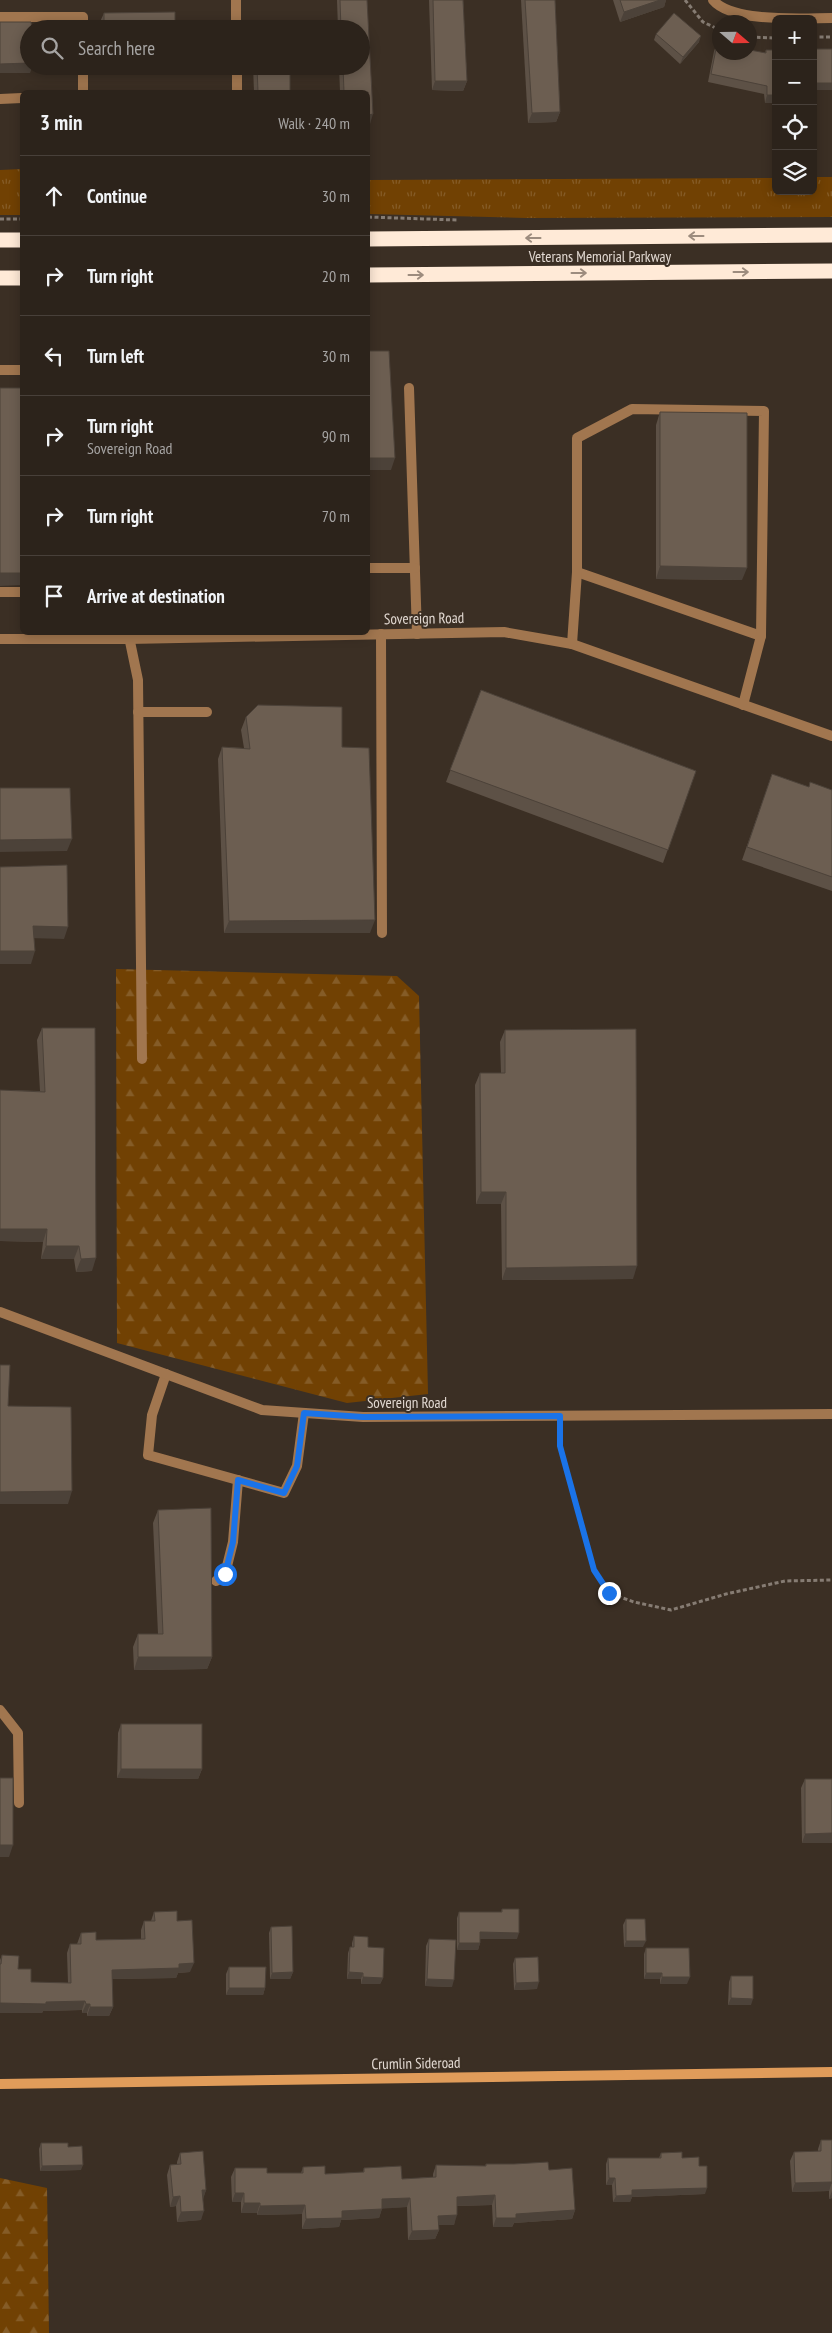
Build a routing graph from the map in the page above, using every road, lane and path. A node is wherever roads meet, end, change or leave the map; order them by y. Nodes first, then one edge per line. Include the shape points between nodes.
1 (236, 0) edge
2 (684, 0) edge
3 (713, 0) edge
4 (0, 17) edge
5 (832, 18) edge
6 (83, 20) edge
7 (236, 20) edge
8 (712, 26) edge
9 (757, 37) edge
10 (817, 37) edge
11 (832, 37) edge
12 (772, 38) edge
13 (83, 75) edge
14 (237, 75) edge
15 (83, 90) edge
16 (237, 90) edge
17 (20, 98) edge
18 (0, 99) edge
19 (0, 219) edge
20 (20, 219) edge
21 (832, 235) edge
22 (370, 239) edge
23 (0, 240) edge
24 (20, 240) edge
25 (832, 271) edge
26 (370, 275) edge
27 (0, 278) edge
28 (20, 278) edge
29 (0, 370) edge
30 (20, 370) edge
31 (409, 388) dead end
32 (370, 568) edge
33 (415, 568) junction
34 (578, 572) junction
35 (0, 592) edge
36 (20, 592) edge
37 (370, 634) edge
38 (381, 634) junction
39 (417, 634) junction
40 (211, 635) edge
41 (128, 636) edge
42 (761, 636) junction
43 (0, 639) edge
44 (572, 644) junction
45 (743, 705) junction
46 (138, 712) junction
47 (207, 712) dead end
48 (832, 736) edge
49 (382, 933) dead end
50 (142, 1059) dead end
51 (0, 1312) edge
52 (166, 1374) junction
53 (304, 1413) junction
54 (832, 1414) edge
55 (560, 1416) junction
56 (238, 1480) junction
57 (832, 1580) edge
58 (216, 1581) dead end
59 (0, 1710) edge
60 (19, 1803) dead end
61 (832, 2072) edge
62 (0, 2084) edge

1 - 7 street
2 - 8 path via 703,22
3 - 5 street via 719,7 759,18
4 - 6 street via 83,17
9 - 12 path
10 - 11 path
13 - 15 street
14 - 16 street
17 - 18 street
19 - 20 path
21 -> 22 highway, Veterans Memorial Parkway
23 - 24 highway
26 -> 25 highway, Veterans Memorial Parkway
27 - 28 highway
29 - 30 street
31 - 33 street
32 - 33 street
33 - 39 street
34 - 42 street
34 - 42 street via 577,438 632,409 764,411
34 - 44 street
35 - 36 street
37 - 38 street, Sovereign Road
38 - 39 street, Sovereign Road
38 - 49 street
39 - 44 street, Sovereign Road via 504,632
40 - 41 street, Sovereign Road
41 - 43 street, Sovereign Road
41 - 46 street via 138,680
42 - 45 street
44 - 45 street, Sovereign Road
45 - 48 street, Sovereign Road
46 - 47 street
46 - 50 street
51 - 52 street, Sovereign Road
52 - 53 street, Sovereign Road via 262,1410
52 - 56 street via 152,1415 148,1455
53 - 55 street, Sovereign Road via 363,1417
53 - 56 street via 297,1466 284,1493
54 - 55 street, Sovereign Road
55 - 57 path via 560,1446 594,1570 609,1593 671,1610 785,1581
56 - 58 street via 233,1542 225,1574
59 - 60 street via 18,1733
61 - 62 street, Crumlin Sideroad

